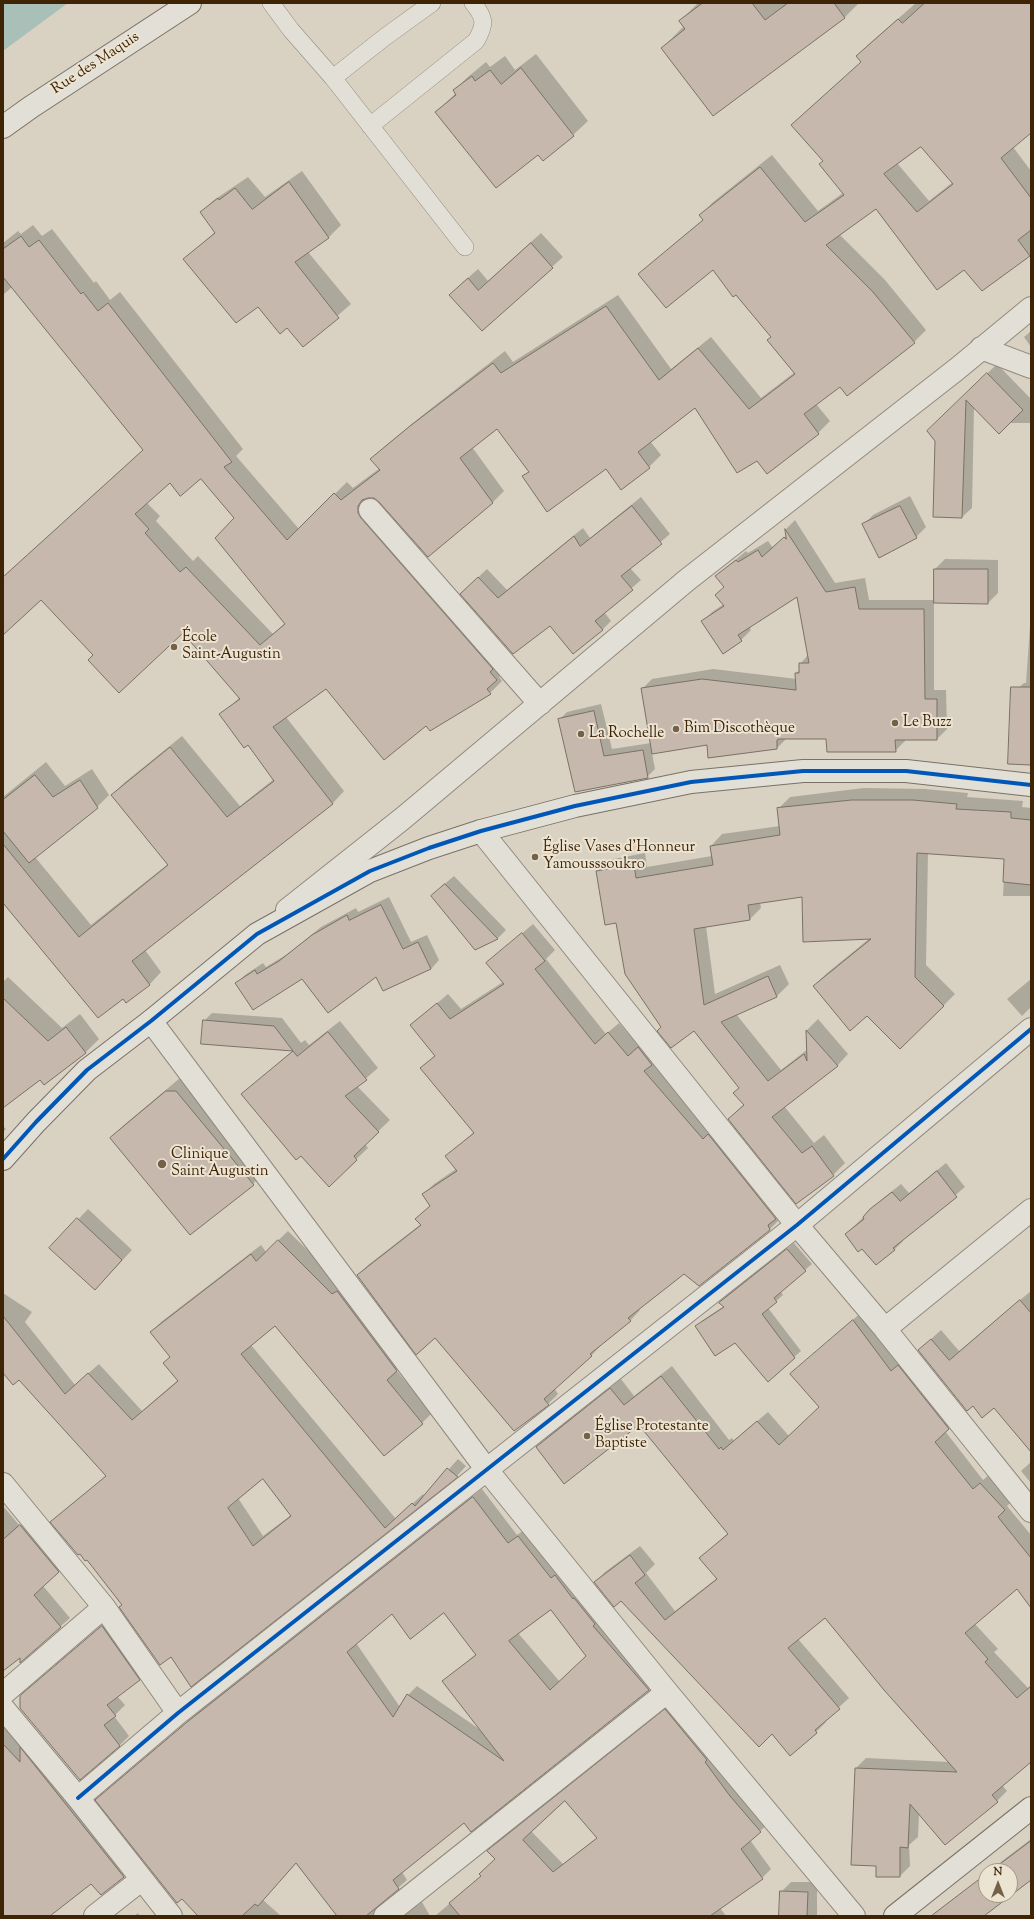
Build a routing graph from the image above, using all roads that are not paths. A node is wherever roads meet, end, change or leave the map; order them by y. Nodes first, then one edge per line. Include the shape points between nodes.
1 (190, 3) edge
2 (272, 3) edge
3 (432, 3) edge
4 (473, 3) edge
5 (333, 78) junction
6 (370, 126) junction
7 (3, 127) edge
8 (465, 247) dead end
9 (1031, 308) edge
10 (981, 348) junction
11 (1031, 367) edge
12 (370, 510) dead end
13 (540, 704) junction
14 (1031, 785) edge
15 (481, 831) junction
16 (256, 934) junction
17 (151, 1021) junction
18 (1031, 1029) edge
19 (3, 1159) edge
20 (1031, 1210) edge
21 (797, 1225) junction
22 (885, 1329) junction
23 (487, 1470) junction
24 (3, 1484) edge
25 (1031, 1511) edge
26 (104, 1607) junction
27 (667, 1692) junction
28 (3, 1694) edge
29 (3, 1708) edge
30 (178, 1713) junction
31 (78, 1798) junction
32 (1031, 1808) edge
33 (141, 1880) junction
34 (95, 1916) edge
35 (171, 1916) edge
36 (385, 1916) edge
37 (854, 1916) edge
38 (895, 1916) edge

1 - 7 street, Rue des Maquis
2 - 5 lane via 291,30
3 - 5 lane
4 - 6 lane via 483,15 483,30 476,41
5 - 6 lane
6 - 8 lane
9 - 10 street
10 - 11 street
10 - 13 street via 687,580
12 - 13 street
13 - 16 street via 402,819
14 - 15 street via 906,771 803,771 691,782 575,806
15 - 16 street via 370,871
15 - 21 street
16 - 17 street
17 - 19 street via 87,1070
17 - 23 street
18 - 21 street
20 - 22 street
21 - 22 street
21 - 23 street
22 - 25 street
23 - 27 street
23 - 30 street
24 - 26 street
26 - 28 street
26 - 30 street
27 - 36 street
27 - 37 street
29 - 31 street
30 - 31 street
31 - 33 street
32 - 38 street
33 - 34 street
33 - 35 street

